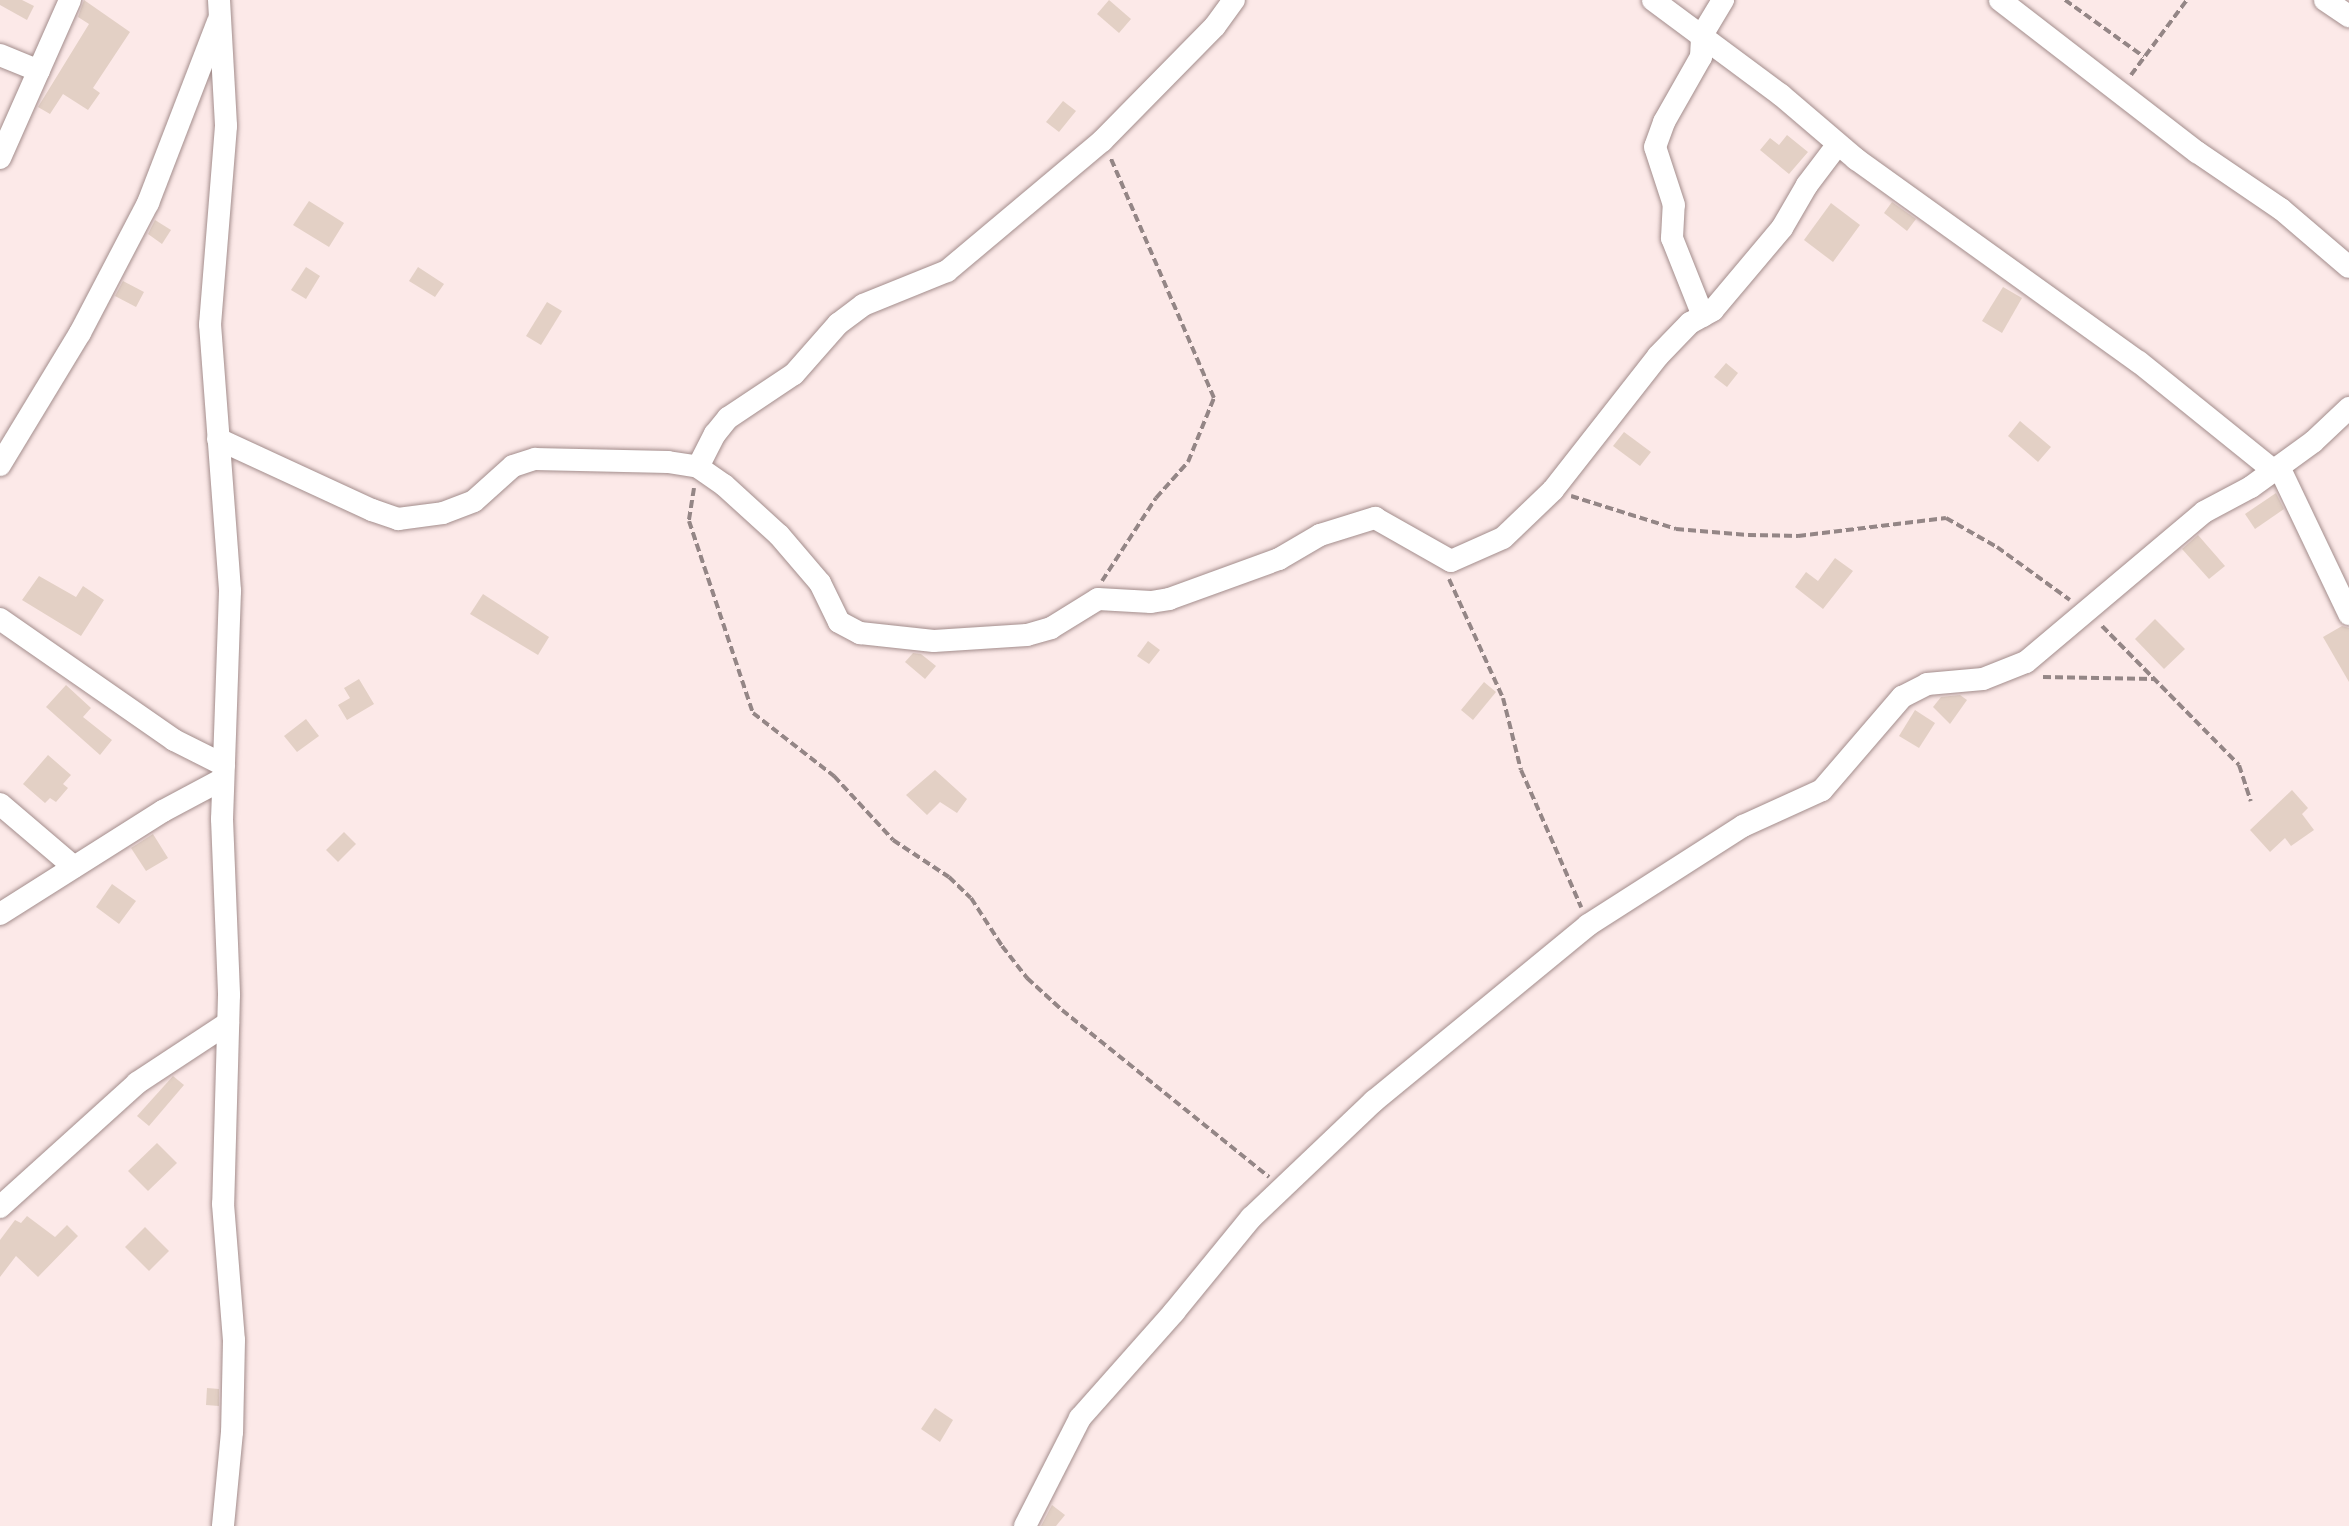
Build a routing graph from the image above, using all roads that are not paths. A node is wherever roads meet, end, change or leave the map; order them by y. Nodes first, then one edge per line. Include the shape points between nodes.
1 (70, 0) edge
2 (1234, 0) edge
3 (1653, 0) edge
4 (1723, 0) edge
5 (2000, 0) edge
6 (2325, 0) edge
7 (219, 10) edge
8 (2349, 16) edge
9 (1702, 35) junction
10 (0, 55) edge
11 (39, 71) junction
12 (1838, 144) junction
13 (0, 158) edge
14 (2349, 267) edge
15 (1703, 316) junction
16 (2349, 408) edge
17 (218, 439) junction
18 (0, 465) edge
19 (698, 467) junction
20 (2276, 469) junction
21 (2349, 614) edge
22 (0, 619) edge
23 (224, 772) junction
24 (0, 804) edge
25 (74, 867) junction
26 (0, 914) edge
27 (228, 1023) junction
28 (0, 1207) edge
29 (223, 1526) edge
30 (1025, 1526) edge

1 - 11 street
2 - 19 street via 1102,141 947,271 863,305 838,324 794,374 728,418
3 - 9 street
4 - 9 street
5 - 14 street via 2197,152 2281,209
6 - 8 street
7 - 17 street via 226,139 210,324
7 - 18 street via 148,203 80,333
9 - 12 street
9 - 15 street via 1701,57 1655,147 1674,205 1672,238
10 - 11 street
11 - 13 street
12 - 15 street via 1782,228
12 - 20 street via 2139,362
15 - 19 street via 1668,344 1553,490 1490,546 1451,561 1375,518 1320,535 1279,559 1169,599 1092,601 1051,628 1027,635 934,641 860,633 839,622 820,583 779,535
16 - 20 street
17 - 19 street via 398,519 443,513 474,501 513,466 535,459
17 - 23 street via 230,591
20 - 21 street
20 - 30 street via 2204,512 2044,649 2010,671 1927,684 1902,697 1822,790 1743,826 1588,925 1374,1101 1280,1186 1080,1418
22 - 23 street
23 - 25 street
23 - 27 street
24 - 25 street
25 - 26 street
27 - 28 street via 137,1083
27 - 29 street via 223,1204 234,1340

